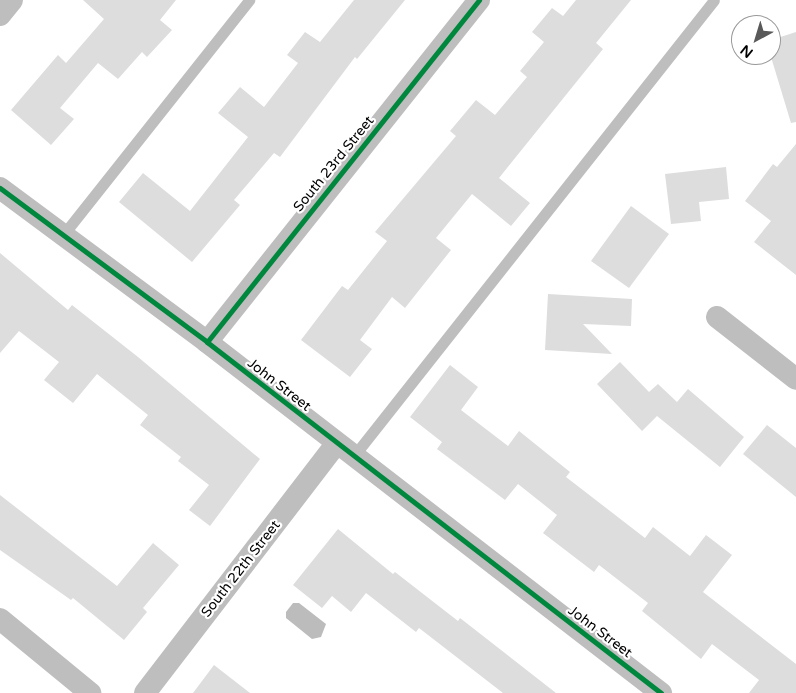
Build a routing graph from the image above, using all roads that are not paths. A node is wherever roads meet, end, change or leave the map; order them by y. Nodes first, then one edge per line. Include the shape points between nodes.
1 (12, 0) edge
2 (249, 0) edge
3 (479, 0) edge
4 (714, 0) edge
5 (0, 15) edge
6 (0, 188) edge
7 (64, 236) junction
8 (717, 317) dead end
9 (207, 342) junction
10 (796, 379) edge
11 (344, 450) junction
12 (0, 619) edge
13 (90, 693) edge
14 (145, 693) edge
15 (661, 693) edge

1 - 5 street
2 - 7 lane
3 - 9 street, South 23rd Street
4 - 11 lane
6 - 7 street, John Street
7 - 9 street, John Street
8 - 10 street
9 - 11 street, John Street
11 - 14 street, South 22th Street
11 - 15 street, John Street
12 - 13 street

